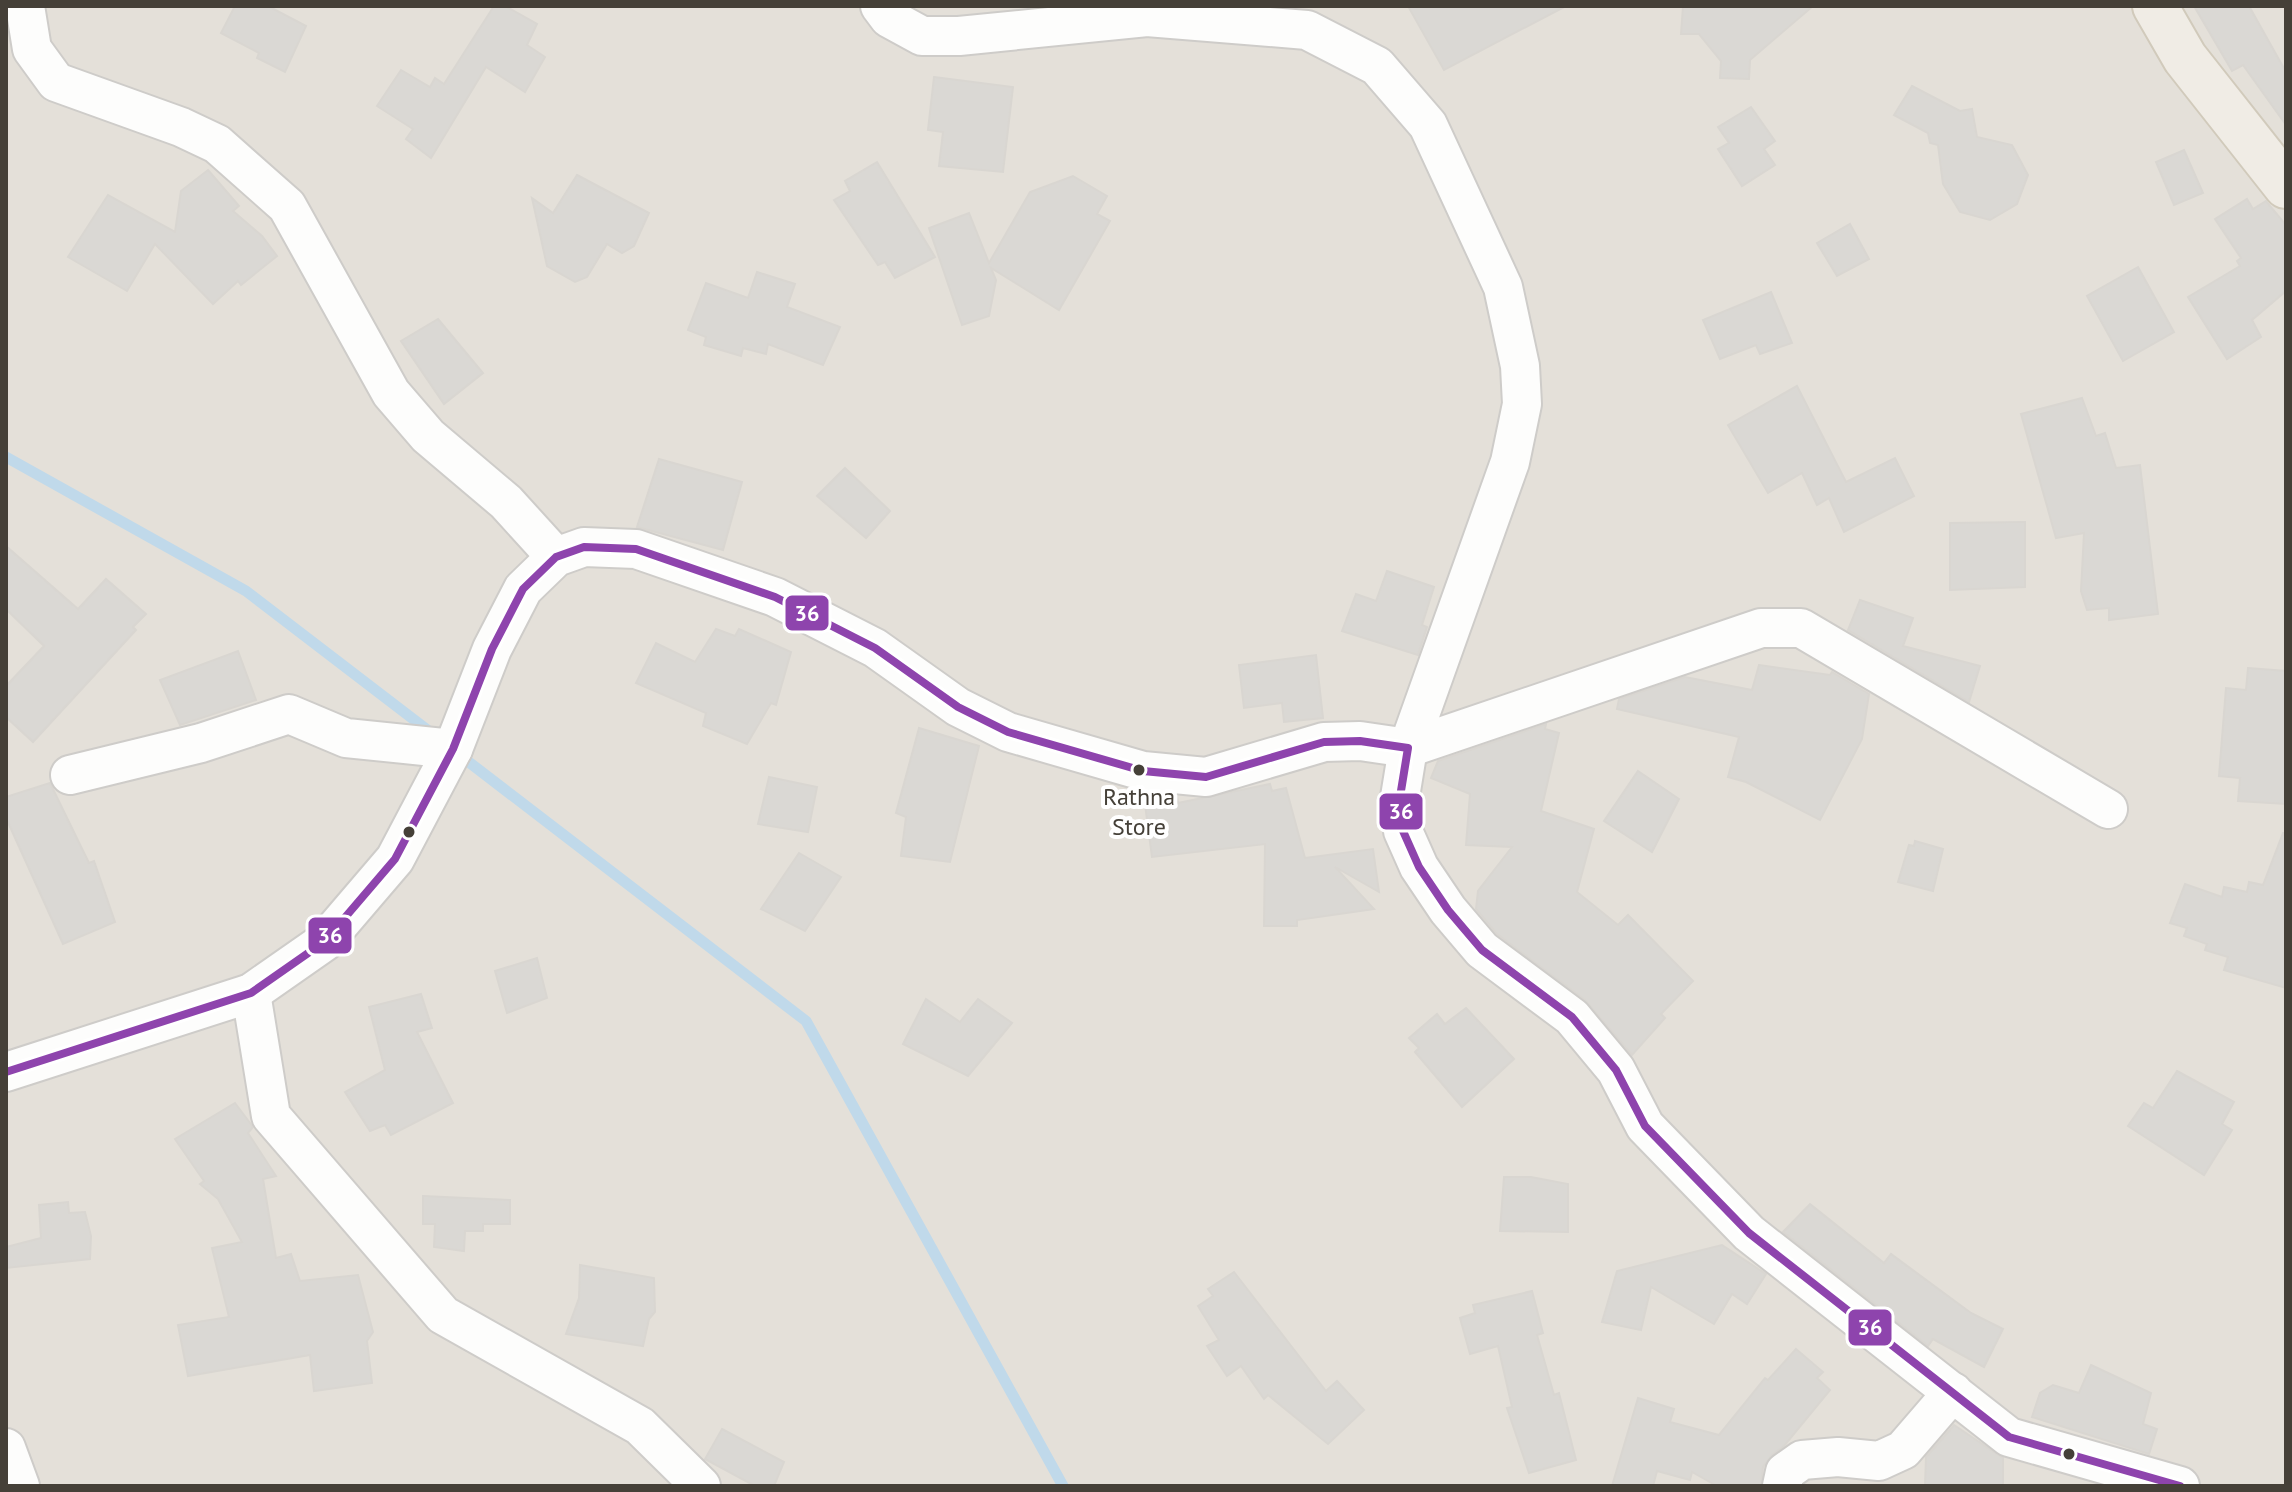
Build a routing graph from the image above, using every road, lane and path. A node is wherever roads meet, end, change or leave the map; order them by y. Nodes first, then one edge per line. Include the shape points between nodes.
1 (25, 6) edge
2 (880, 6) edge
3 (2155, 6) edge
4 (2286, 186) edge
5 (556, 557) junction
6 (1408, 748) junction
7 (453, 749) junction
8 (70, 775) dead end
9 (2108, 809) dead end
10 (251, 993) junction
11 (6, 1072) edge
12 (1953, 1392) junction
13 (6, 1448) edge
14 (20, 1486) edge
15 (701, 1486) edge
16 (1782, 1486) edge
17 (2180, 1486) edge

1 - 5 street via 32,49 56,82 217,144 287,206 391,393 428,436 506,502
2 - 6 street via 889,18 922,36 1147,17 1307,30 1377,66 1428,125 1503,287 1520,366 1522,404 1510,462
3 - 4 main road via 2185,58
5 - 6 street via 584,547 636,549 775,597 875,648 958,707 1008,732 1143,771 1206,777 1324,742
5 - 7 street via 523,589 492,649
6 - 9 street via 1761,628 1801,628
6 - 12 street via 1400,797 1403,831 1448,910 1482,950 1572,1017 1616,1070 1645,1126 1749,1233
7 - 8 street via 346,738 289,714 175,751
7 - 10 street via 395,859 364,899 324,942
10 - 11 street
10 - 15 street via 271,1116 443,1315 640,1426
12 - 16 street via 1903,1450 1879,1461 1802,1460 1785,1472
12 - 17 street via 2009,1437
13 - 14 street

